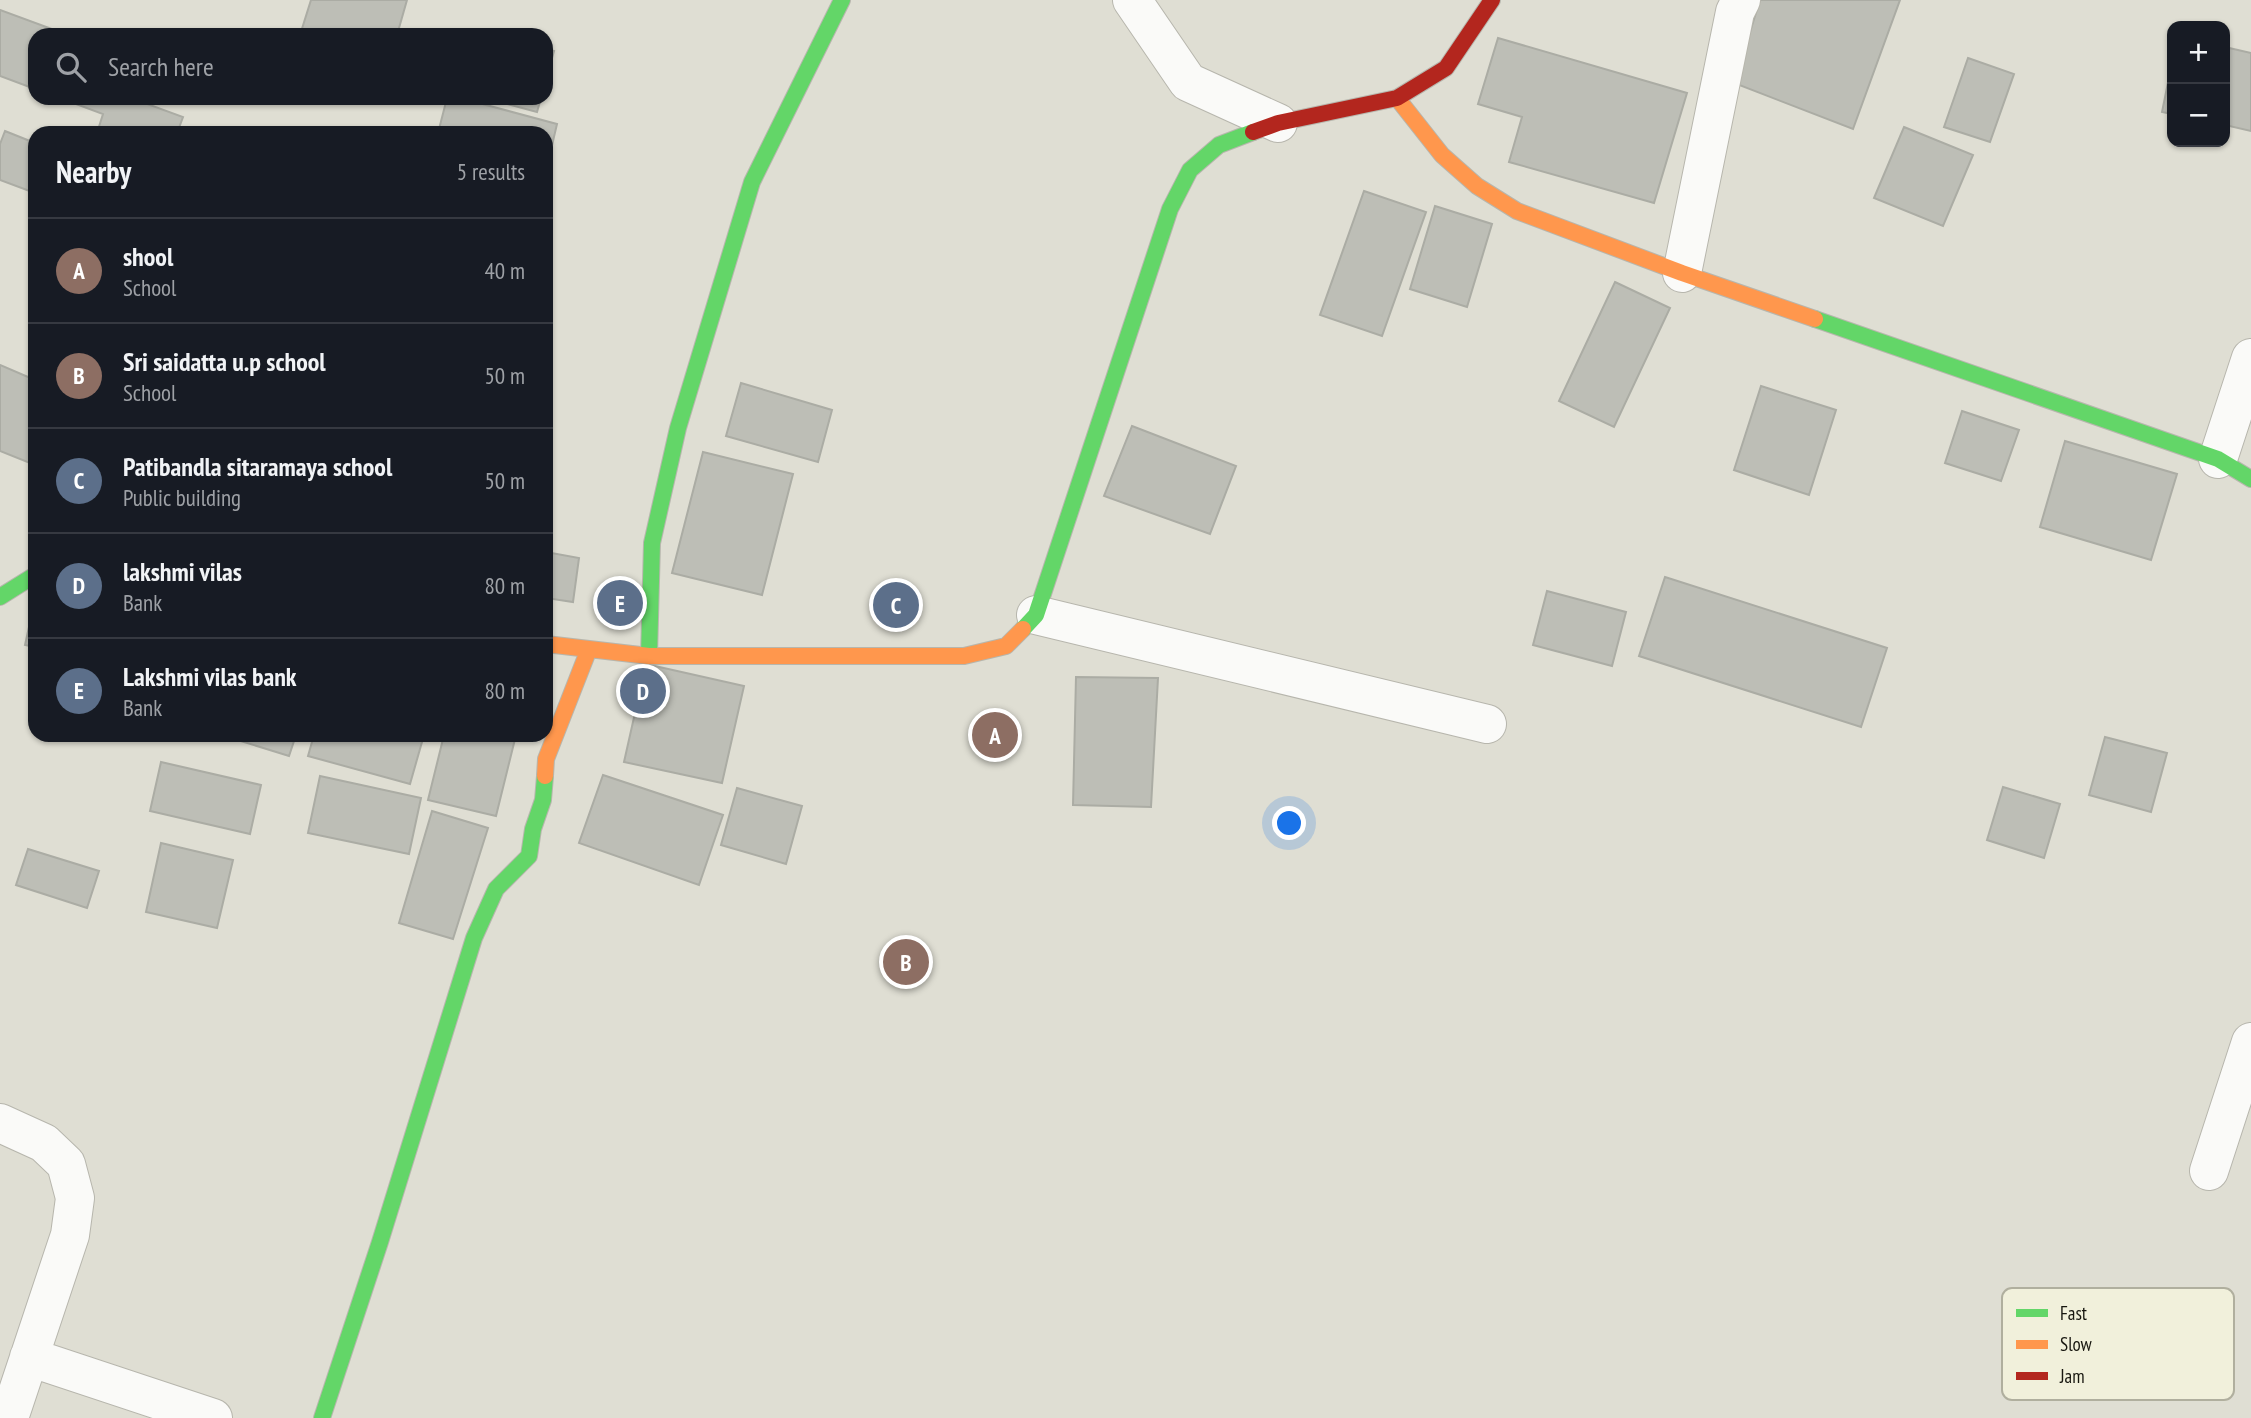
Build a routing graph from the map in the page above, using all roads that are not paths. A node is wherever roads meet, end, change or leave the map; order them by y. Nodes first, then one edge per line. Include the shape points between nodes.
1 (842, 0) edge
2 (1132, 0) edge
3 (1492, 0) edge
4 (1741, 0) edge
5 (1397, 98) junction
6 (1278, 123) junction
7 (1682, 273) junction
8 (2251, 358) edge
9 (2218, 459) junction
10 (2251, 479) edge
11 (28, 579) edge
12 (0, 597) edge
13 (1036, 615) junction
14 (553, 645) edge
15 (589, 649) junction
16 (649, 656) junction
17 (1487, 724) dead end
18 (553, 739) edge
19 (552, 742) edge
20 (2251, 1042) edge
21 (0, 1123) edge
22 (2209, 1171) dead end
23 (29, 1357) junction
24 (9, 1418) edge
25 (213, 1418) edge
26 (322, 1418) edge

1 - 16 street via 752,182 678,428 652,543
2 - 6 street via 1188,82
3 - 5 street via 1446,68
4 - 7 street
5 - 6 street
5 - 7 street via 1442,155 1476,186 1517,211
6 - 13 street via 1219,145 1189,170 1170,209
7 - 9 street
8 - 9 street
9 - 10 street
11 - 12 street
13 - 16 street via 1006,646 964,656
13 - 17 street
14 - 15 street
15 - 16 street
15 - 18 street
19 - 26 street via 529,856 496,889 474,938
20 - 22 street
21 - 23 street via 44,1143 66,1164 75,1198 70,1236
23 - 24 street
23 - 25 street

